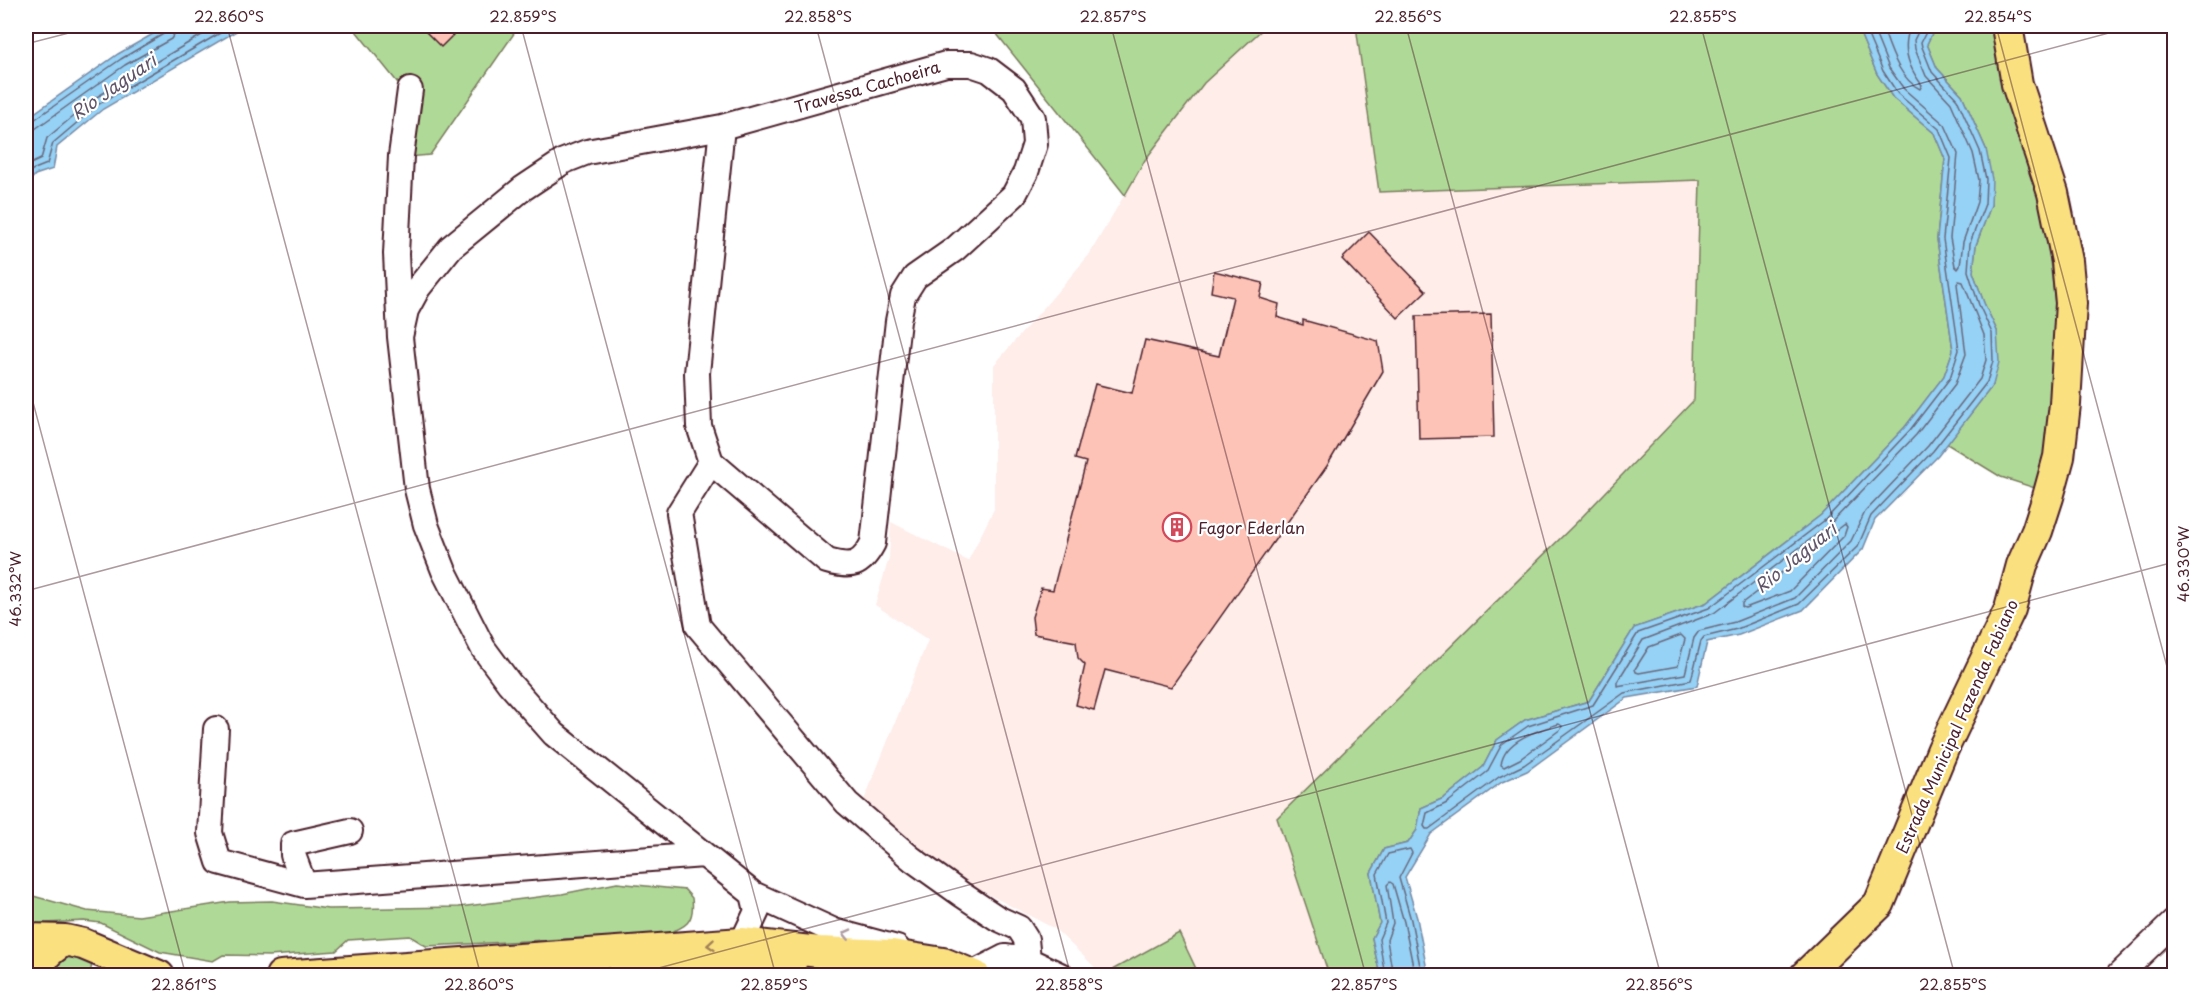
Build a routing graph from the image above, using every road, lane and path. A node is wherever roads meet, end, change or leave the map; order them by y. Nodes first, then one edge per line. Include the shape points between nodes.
1 (2007, 26) edge
2 (410, 90) dead end
3 (723, 127) junction
4 (400, 337) junction
5 (711, 462) junction
6 (216, 729) dead end
7 (350, 831) dead end
8 (704, 855) junction
9 (304, 885) junction
10 (753, 894) junction
11 (2175, 922) edge
12 (26, 939) edge
13 (65, 940) junction
14 (741, 943) junction
15 (1028, 960) junction
16 (943, 963) junction
17 (107, 965) edge
18 (39, 975) edge
19 (159, 975) edge
20 (280, 975) edge
21 (582, 975) edge
22 (911, 975) edge
23 (974, 975) edge
24 (1062, 975) edge
25 (1805, 975) edge
26 (2118, 975) edge

1 - 25 main road, Estrada Municipal Fazenda Fabiano via 2017,84 2053,193 2067,261 2071,303 2059,457 2010,609 1943,749 1879,904
2 - 4 street via 400,156 396,254
3 - 4 street, Travessa Cachoeira via 587,152 543,173 451,247 418,288 406,310
3 - 5 street via 697,373 699,426
3 - 5 street, Travessa Cachoeira via 946,64 971,64 989,70 1014,89 1033,118 1035,144 1014,195 955,249 915,277 903,296 873,543 866,557 857,564 827,561
4 - 8 street via 417,489 426,525 448,580 483,648 554,734
5 - 15 street via 679,513 698,626 847,803 912,859 997,918 1019,928 1026,939
6 - 9 street via 210,833 219,862
7 - 9 street via 293,844
8 - 9 street
8 - 10 street
10 - 14 street via 757,911
16 -> 10 street via 834,931
11 - 26 street
12 - 13 main road
13 - 17 main road via 83,944
13 - 18 main road via 45,953
14 - 16 main road via 819,952 892,954
14 -> 20 main road
15 - 23 street via 1005,957
15 - 24 street
16 - 23 main road
17 - 19 main road
21 - 22 main road via 796,963

